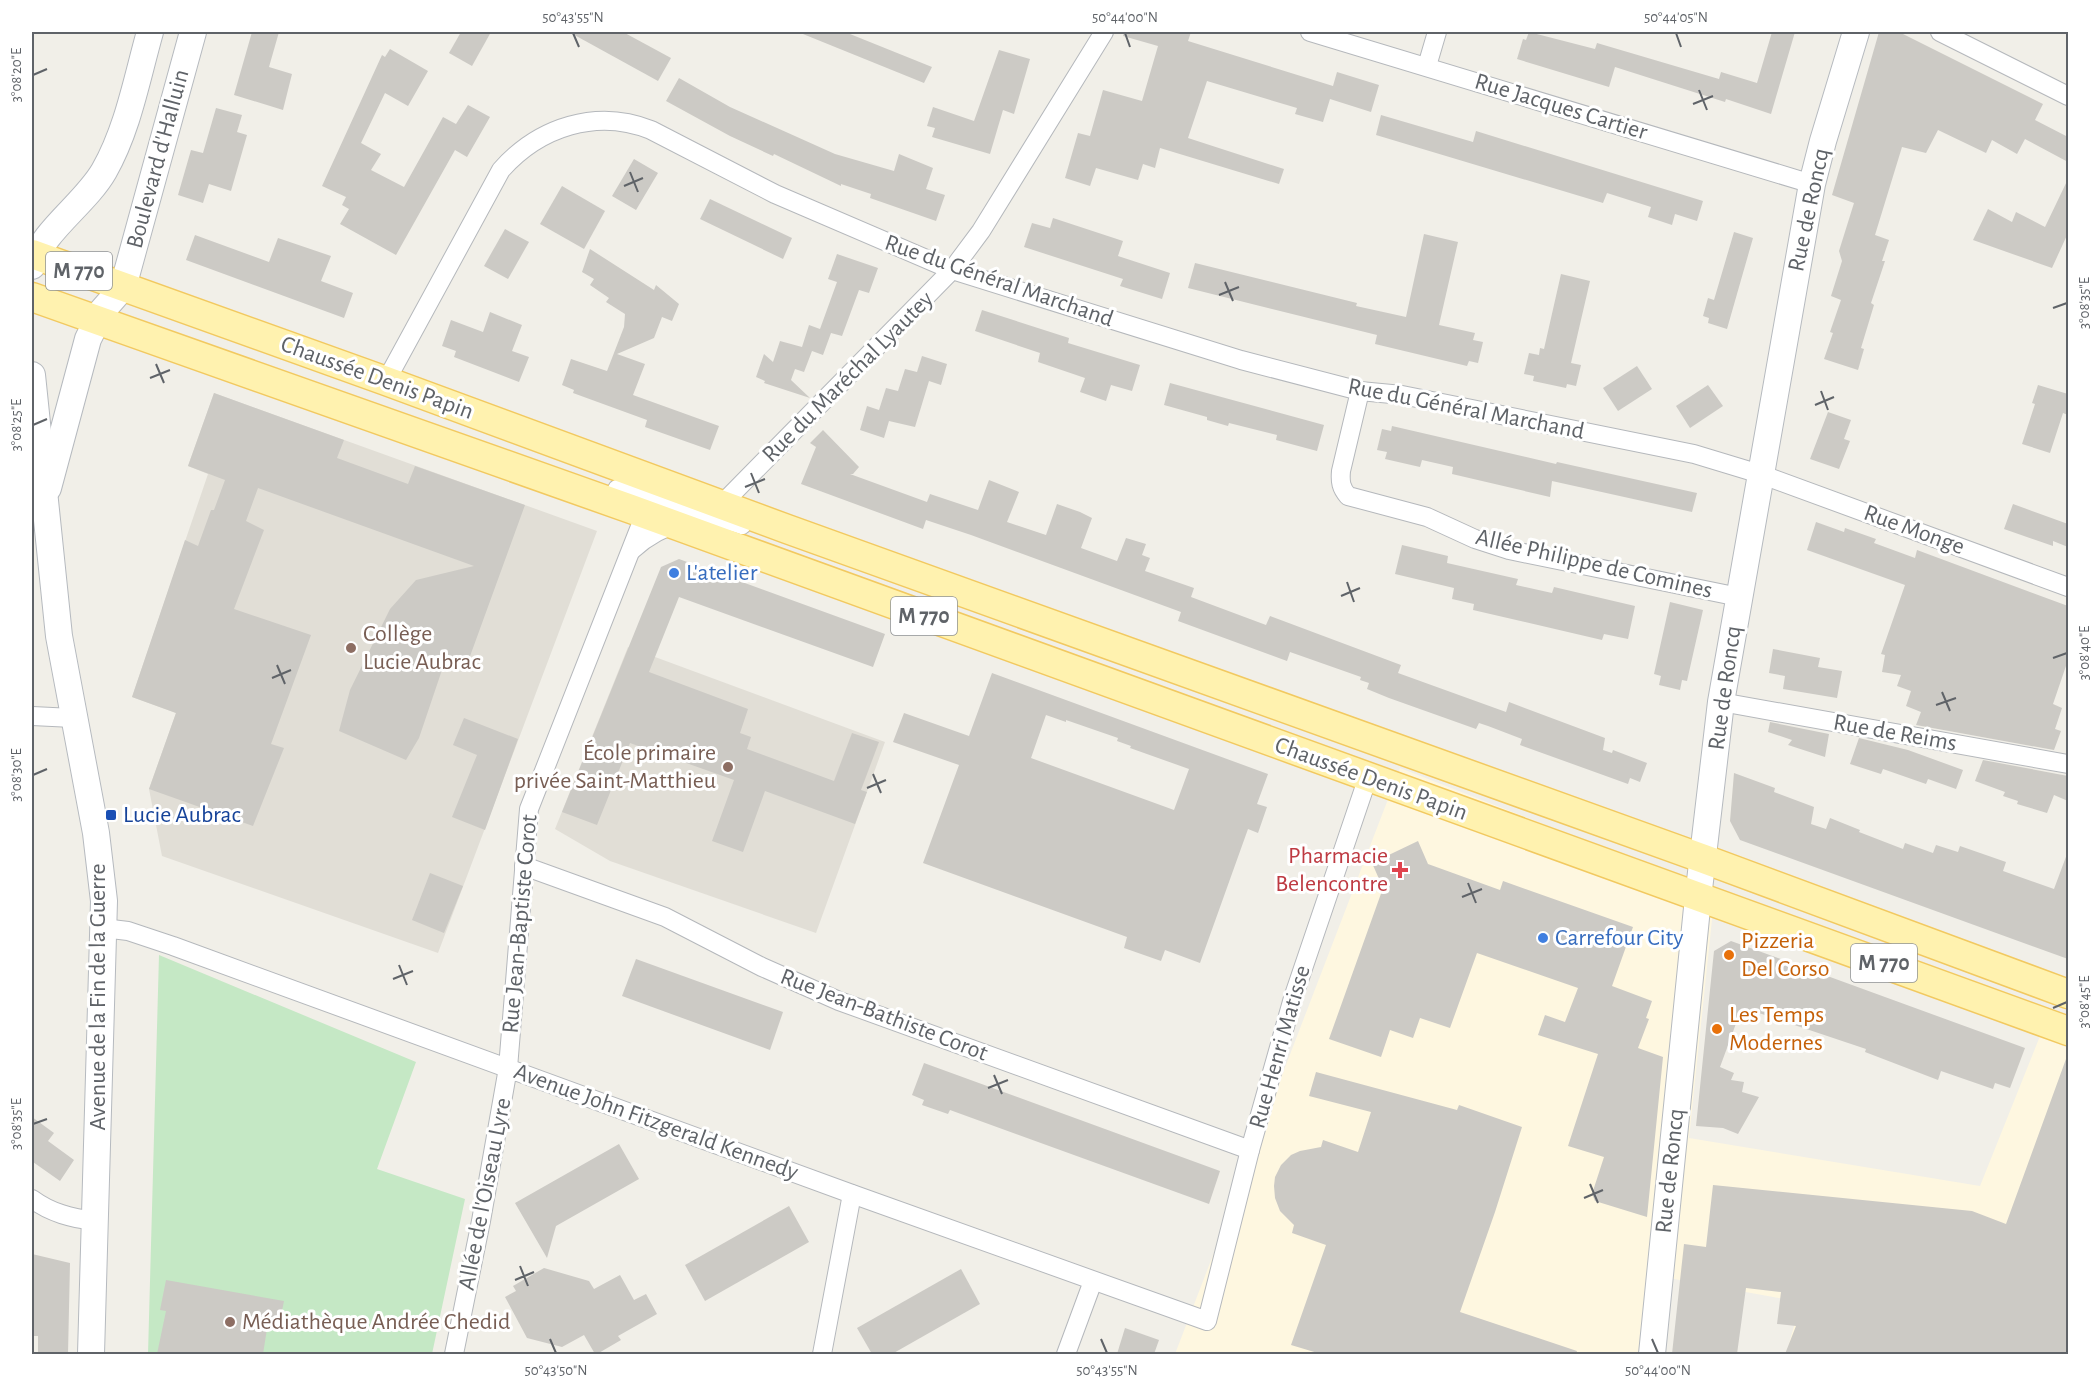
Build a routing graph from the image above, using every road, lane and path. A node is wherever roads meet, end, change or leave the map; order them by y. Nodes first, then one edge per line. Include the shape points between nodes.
1 (150, 32) edge
2 (193, 32) edge
3 (1104, 32) edge
4 (1310, 32) edge
5 (1437, 32) edge
6 (1856, 32) edge
7 (1940, 32) edge
8 (1427, 66) junction
9 (2068, 96) edge
10 (1812, 183) junction
11 (33, 258) edge
12 (952, 270) junction
13 (123, 286) junction
14 (32, 297) edge
15 (96, 320) junction
16 (32, 375) edge
17 (386, 381) junction
18 (1360, 391) junction
19 (488, 458) junction
20 (1760, 474) junction
21 (45, 500) junction
22 (721, 505) junction
23 (645, 514) junction
24 (674, 524) junction
25 (630, 553) junction
26 (896, 568) junction
27 (2068, 587) edge
28 (1739, 597) junction
29 (1721, 702) junction
30 (32, 716) edge
31 (73, 718) junction
32 (2068, 764) edge
33 (1368, 777) junction
34 (1704, 860) junction
35 (524, 866) junction
36 (1698, 898) junction
37 (104, 928) junction
38 (2068, 994) edge
39 (2068, 1031) edge
40 (508, 1068) junction
41 (1250, 1150) junction
42 (852, 1194) junction
43 (32, 1198) edge
44 (95, 1221) junction
45 (1093, 1281) junction
46 (1207, 1321) joint
47 (91, 1354) edge
48 (454, 1354) edge
49 (822, 1354) edge
50 (1066, 1354) edge
51 (1652, 1354) edge

1 - 11 main road, Boulevard d'Halluin via 122,128 103,172
2 - 13 main road, Boulevard d'Halluin
3 - 12 street, Rue du Maréchal Lyautey via 981,231
4 - 8 street, Rue Jacques Cartier
5 - 8 street
6 - 10 main road, Rue de Roncq
7 - 9 street
8 - 10 street, Rue Jacques Cartier
10 - 20 main road, Rue de Roncq
11 - 13 main road, Chaussée Denis Papin / M 770
12 - 17 street, Rue du Général Marchand via 815,212 635,123 574,124 536,140 501,170
12 - 18 street, Rue du Général Marchand via 1207,351
12 - 22 street, Rue du Maréchal Lyautey
13 - 15 main road, Avenue de la Fin de la Guerre
13 - 17 main road, Chaussée Denis Papin / M 770
14 - 15 main road, Chaussée Denis Papin / M 770
15 - 19 main road, Chaussée Denis Papin / M 770
15 - 21 main road, Avenue de la Fin de la Guerre via 82,358
16 - 21 main road, Avenue de la Fin de la Guerre
17 - 22 main road, Chaussée Denis Papin / M 770
18 - 20 street, Rue du Général Marchand via 1402,395 1672,449
18 - 28 street, Allée Philippe de Comines via 1341,471 1340,480 1348,496 1426,517 1509,550
19 - 22 street, Chaussée Denis Papin via 545,466 675,509 701,510
19 - 23 main road, Chaussée Denis Papin / M 770
20 - 27 street, Rue Monge
20 - 28 main road, Rue de Roncq
21 - 31 main road, Avenue de la Fin de la Guerre via 59,636
22 - 26 main road, Chaussée Denis Papin / M 770
23 - 24 main road, Chaussée Denis Papin / M 770
23 - 25 street, Rue Jean-Baptiste Corot
24 - 25 street, Chaussée Denis Papin via 657,531
24 - 26 street, Chaussée Denis Papin via 723,520 833,558
24 - 33 main road, Chaussée Denis Papin / M 770
25 - 35 street, Rue Jean-Baptiste Corot via 533,796
26 - 34 main road, Chaussée Denis Papin / M 770
28 - 29 main road, Rue de Roncq
29 - 32 street, Rue de Reims
29 - 34 main road, Rue de Roncq
30 - 31 street
31 - 37 main road, Avenue de la Fin de la Guerre via 100,857
33 - 36 main road, Chaussée Denis Papin / M 770
33 - 41 street, Rue Henri Matisse via 1293,998
34 - 36 main road, Rue de Roncq
34 - 38 main road, Chaussée Denis Papin / M 770
35 - 40 street, Rue Jean-Baptiste Corot
35 - 41 street, Rue Jean-Bathiste Corot via 672,920 762,967 839,1001
36 - 39 main road, Chaussée Denis Papin / M 770
36 - 51 main road, Rue de Roncq
37 - 40 street, Avenue John Fitzgerald Kennedy via 128,931 173,946
37 - 44 main road, Avenue de la Fin de la Guerre
40 - 42 street, Avenue John Fitzgerald Kennedy
40 - 48 street, Allée de l'Oiseau Lyre
41 - 46 street, Rue Henri Matisse
42 - 45 street, Avenue John Fitzgerald Kennedy
42 - 49 street
43 - 44 street via 64,1215
44 - 47 main road, Avenue de la Fin de la Guerre
45 - 46 street, Avenue John Fitzgerald Kennedy
45 - 50 street

